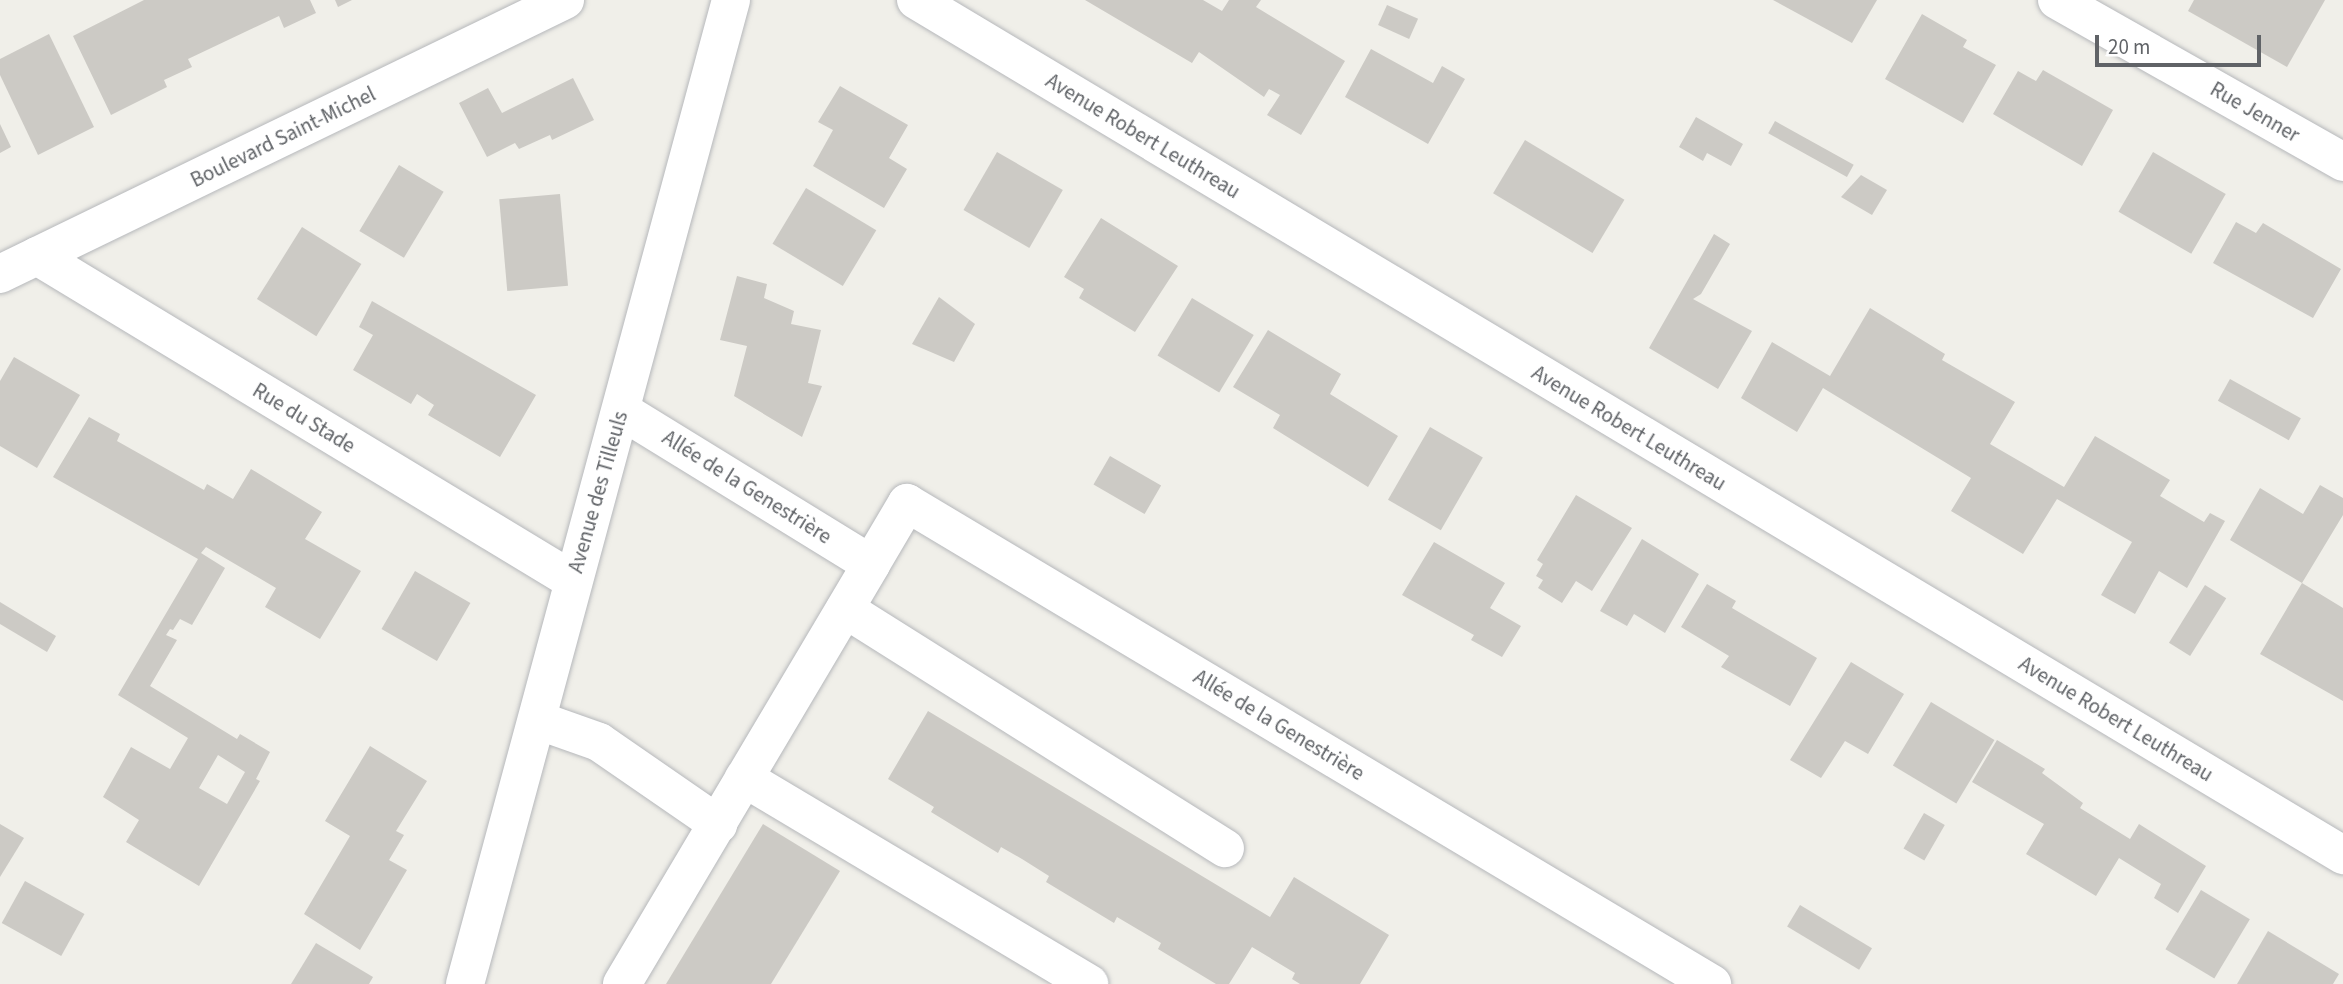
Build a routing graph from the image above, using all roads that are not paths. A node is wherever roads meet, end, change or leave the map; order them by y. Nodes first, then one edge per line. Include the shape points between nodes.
1 (565, 0) edge
2 (731, 0) edge
3 (916, 0) edge
4 (2057, 0) edge
5 (2343, 162) edge
6 (37, 256) junction
7 (0, 274) edge
8 (622, 411) junction
9 (871, 564) junction
10 (572, 580) junction
11 (845, 609) junction
12 (537, 720) junction
13 (744, 778) junction
14 (718, 824) junction
15 (1225, 848) dead end
16 (2343, 855) edge
17 (465, 984) edge
18 (622, 984) edge
19 (1089, 984) edge
20 (1712, 984) edge

1 - 6 street, Boulevard Saint-Michel
2 - 8 street, Avenue des Tilleuls
3 - 16 street, Avenue Robert Leuthreau
4 - 5 street, Rue Jenner
6 - 7 street, Boulevard Saint-Michel
6 - 10 street, Rue du Stade
8 - 9 street, Allée de la Genestrière
8 - 10 street, Avenue des Tilleuls
9 - 11 street, Allée de la Genestrière
9 - 20 street, Allée de la Genestrière via 907,503
10 - 12 street, Avenue des Tilleuls
11 - 13 street, Allée de la Genestrière
11 - 15 street
12 - 14 street via 599,742
12 - 17 street, Avenue des Tilleuls
13 - 14 street, Allée de la Genestrière
13 - 19 street
14 - 18 street, Allée de la Genestrière

